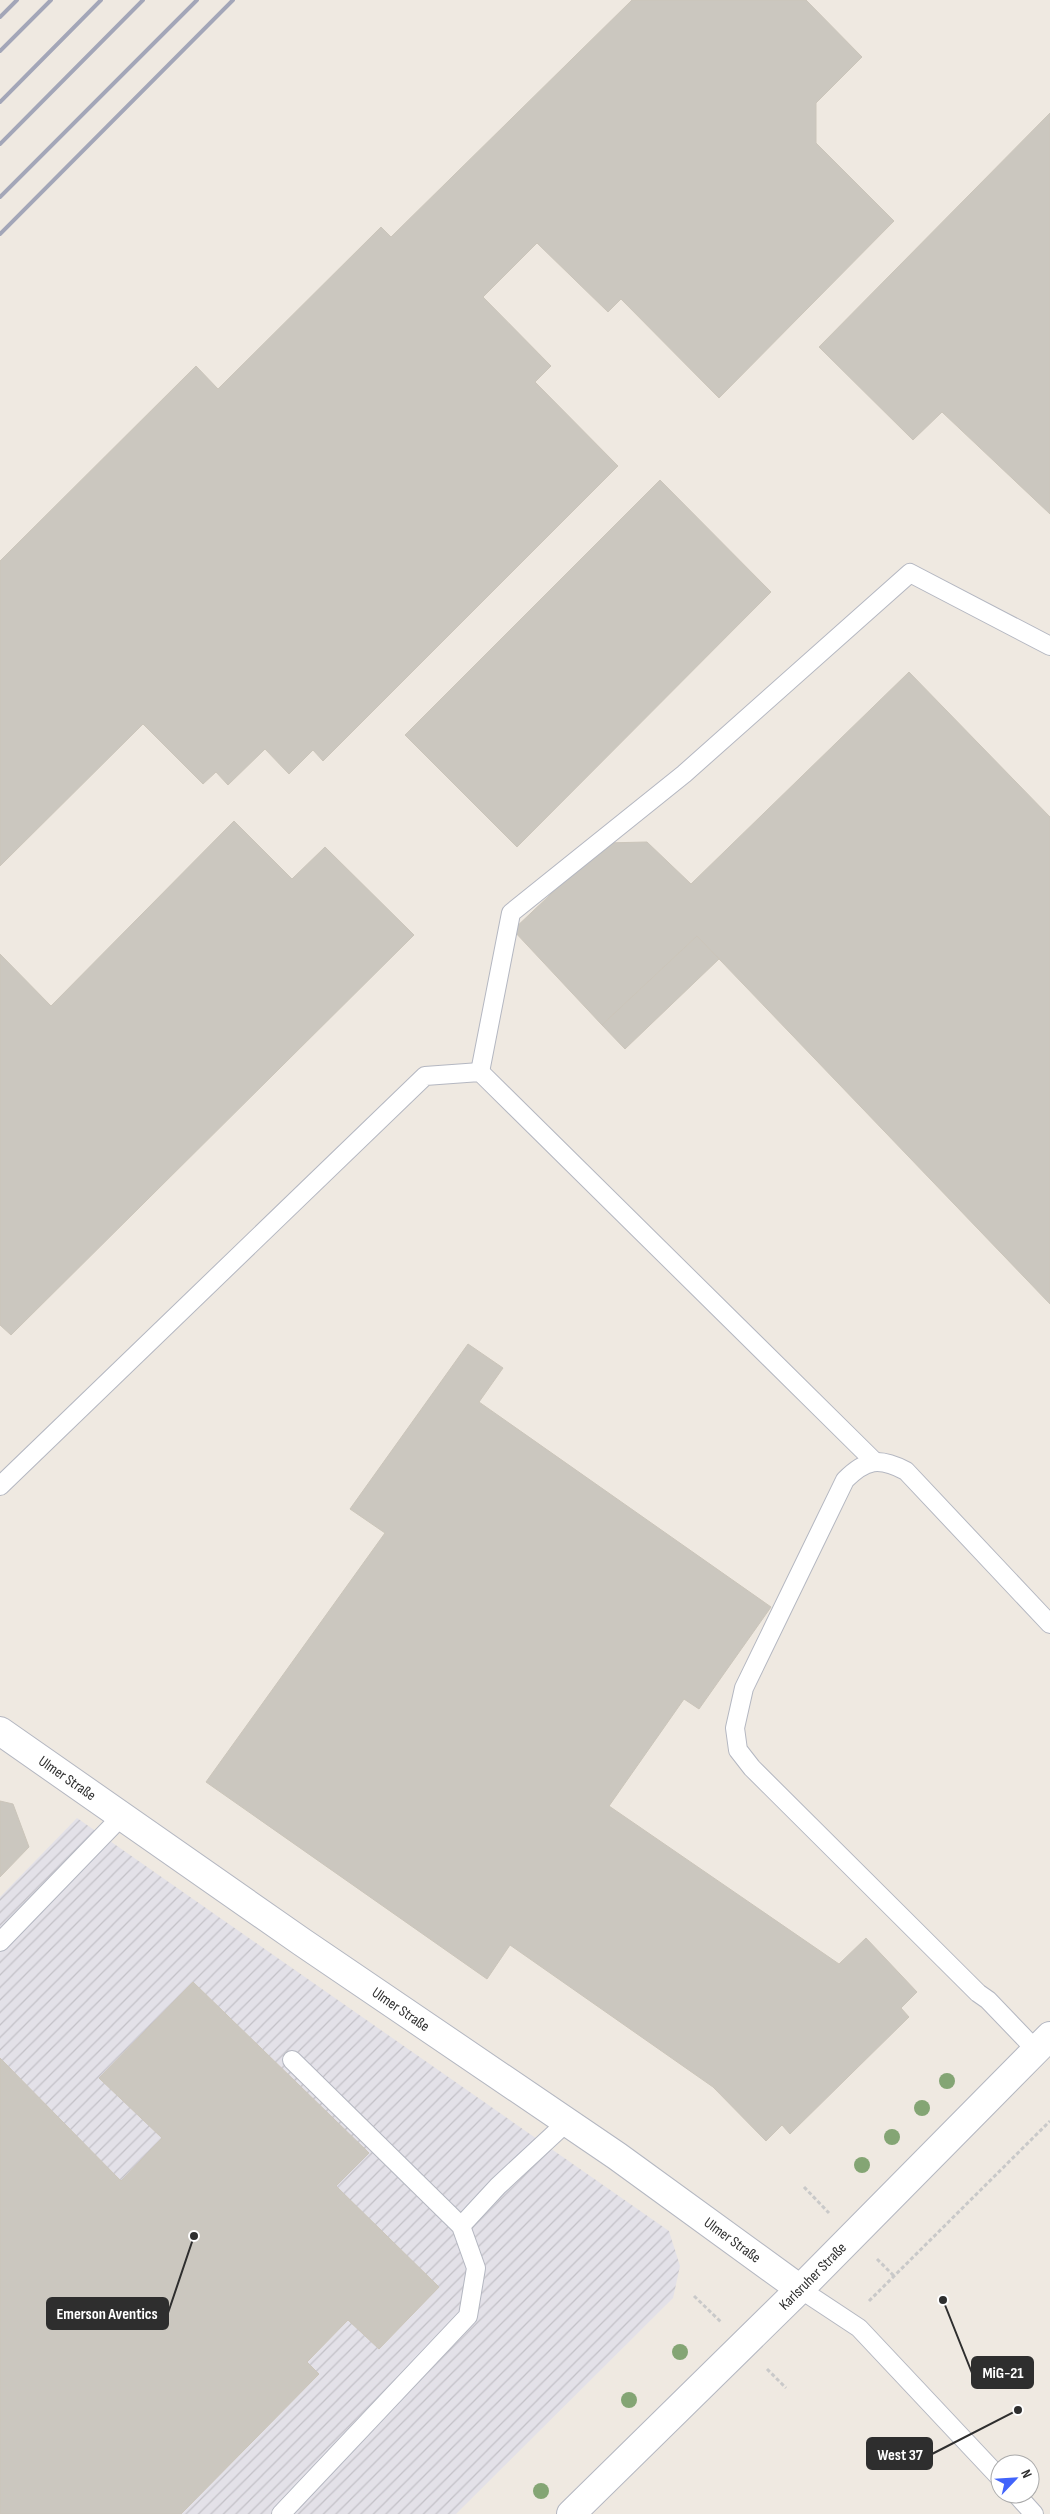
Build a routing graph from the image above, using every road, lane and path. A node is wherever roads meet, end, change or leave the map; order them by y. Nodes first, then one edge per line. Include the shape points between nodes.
1 (1050, 646) edge
2 (480, 1072) junction
3 (874, 1462) junction
4 (0, 1486) edge
5 (1050, 1624) edge
6 (0, 1731) edge
7 (121, 1817) junction
8 (0, 1942) edge
9 (1043, 2043) edge
10 (292, 2060) dead end
11 (1050, 2121) edge
12 (567, 2122) junction
13 (461, 2226) junction
14 (800, 2289) junction
15 (849, 2321) junction
16 (990, 2467) edge
17 (1025, 2504) edge
18 (281, 2514) edge
19 (571, 2514) edge
20 (1034, 2514) edge

1 - 2 lane via 910,573 684,774 511,913
2 - 3 lane
2 - 4 lane via 425,1076
3 - 5 lane via 890,1463 906,1471
3 - 9 lane via 858,1468 845,1480 744,1688 735,1728 738,1750 752,1768 978,1992
6 - 7 street, Ulmer Straße
7 - 8 lane
7 - 12 street, Ulmer Straße
9 - 14 street, Karlsruher Straße
10 - 13 lane
11 - 15 path
12 - 13 lane via 498,2186
12 - 14 street, Ulmer Straße
13 - 18 lane via 476,2268 468,2316
14 - 15 lane
14 - 19 street, Karlsruher Straße
15 - 16 lane
17 - 20 lane

